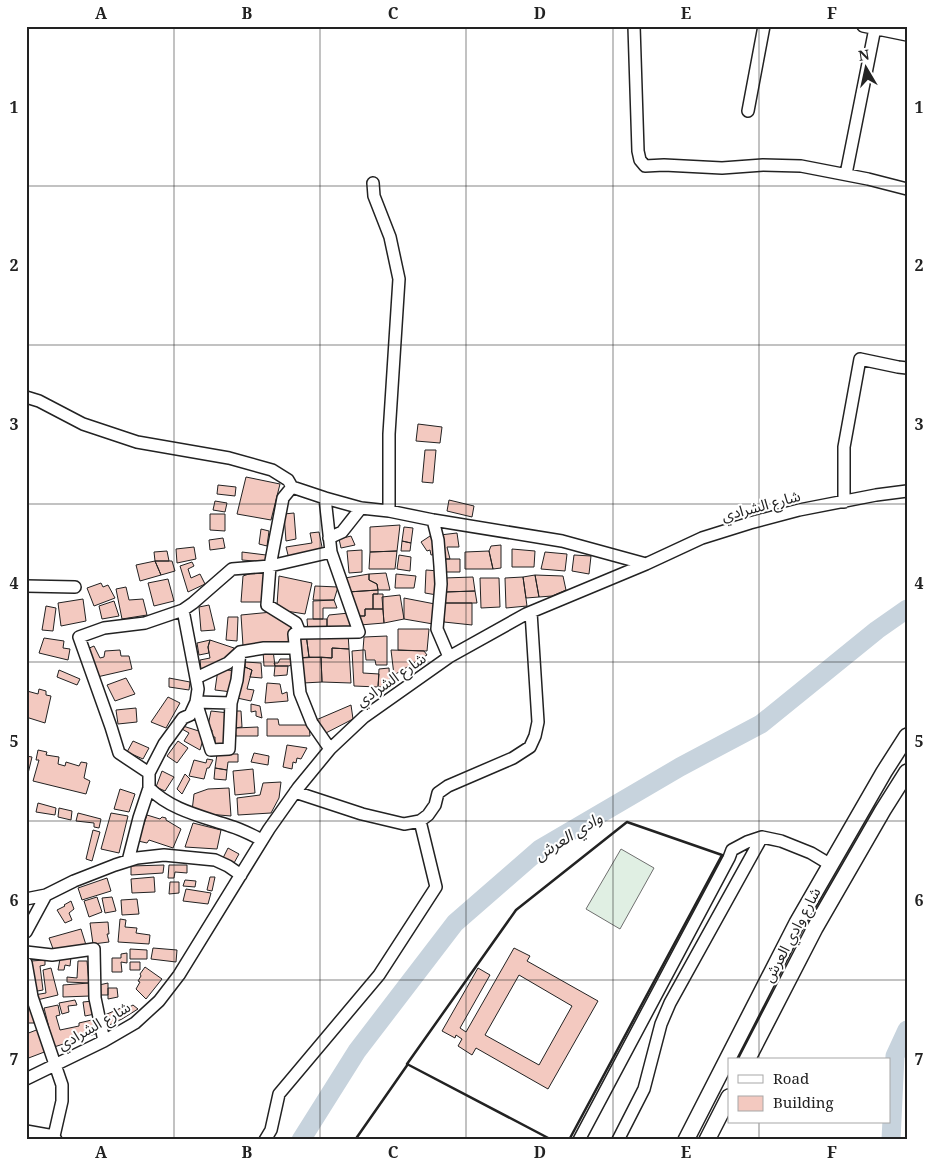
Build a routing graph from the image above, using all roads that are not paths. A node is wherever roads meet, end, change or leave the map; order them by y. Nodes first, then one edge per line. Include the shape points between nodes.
1 (634, 26) edge
2 (764, 26) edge
3 (869, 27) edge
4 (907, 34) edge
5 (748, 111) dead end
6 (846, 174) junction
7 (373, 183) dead end
8 (907, 189) edge
9 (907, 368) edge
10 (26, 397) edge
11 (292, 487) junction
12 (907, 491) edge
13 (325, 498) junction
14 (844, 502) junction
15 (361, 508) junction
16 (389, 511) junction
17 (433, 520) junction
18 (329, 538) junction
19 (331, 552) junction
20 (646, 564) junction
21 (270, 566) junction
22 (26, 586) edge
23 (74, 587) dead end
24 (183, 610) junction
25 (531, 612) junction
26 (300, 633) junction
27 (295, 648) junction
28 (240, 652) junction
29 (449, 657) junction
30 (196, 678) junction
31 (196, 702) junction
32 (232, 703) junction
33 (907, 736) edge
34 (330, 749) junction
35 (907, 772) edge
36 (149, 773) junction
37 (149, 788) junction
38 (295, 792) junction
39 (420, 821) junction
40 (762, 837) junction
41 (262, 840) junction
42 (128, 861) junction
43 (831, 865) junction
44 (241, 875) junction
45 (46, 895) junction
46 (26, 899) edge
47 (26, 932) edge
48 (26, 952) edge
49 (26, 964) edge
50 (104, 1041) junction
51 (748, 1058) edge
52 (55, 1066) junction
53 (26, 1079) edge
54 (728, 1099) edge
55 (26, 1131) edge
56 (55, 1138) edge
57 (265, 1140) edge
58 (579, 1140) edge
59 (618, 1140) edge
60 (686, 1140) edge
61 (707, 1140) edge

1 - 6 street via 638,151 645,166 722,168 787,165
2 - 5 street
3 - 4 street
3 - 6 street
6 - 8 street
7 - 16 street via 399,280 389,434
9 - 14 street via 860,360 844,447
10 - 11 street via 83,424 137,442 229,458 272,470 288,480
11 - 13 street
11 - 21 street via 283,498
12 - 14 street, شارع الشرادي
13 - 15 street
13 - 18 street
14 - 20 street, شارع الشرادي via 798,510 702,538
15 - 16 street
15 - 18 street via 342,532
16 - 17 street
17 - 20 street via 562,541
17 - 29 street via 441,584 437,629
18 - 19 street
19 - 21 street
19 - 26 street via 359,632
20 - 25 street, شارع الشرادي
21 - 24 street via 232,569
21 - 26 street via 267,605 296,623
22 - 23 street
24 - 30 street
24 - 36 street via 79,637 118,753
25 - 29 street, شارع الشرادي
25 - 39 street via 538,722 530,747 513,758 443,789 428,815
26 - 27 street via 294,634
27 - 28 street
27 - 34 street via 300,693 312,723
28 - 30 street via 228,663
28 - 32 street
29 - 34 street, شارع الشرادي via 364,717
30 - 31 street
31 - 32 street
31 - 32 street via 211,750 229,749
31 - 36 street via 190,715 183,718 164,744
33 - 43 main road, شارع وادي العرش
34 - 38 street, شارع الشرادي
35 - 51 main road, شارع وادي العرش via 815,928
36 - 37 street
37 - 41 street via 158,798 190,814 232,826
37 - 42 street
38 - 39 street via 404,824
38 - 41 street, شارع الشرادي
39 - 57 street via 436,887 380,975 279,1094 271,1130
40 - 43 street via 781,841
40 - 58 street via 732,850
40 - 59 street via 664,1017 644,1089
41 - 44 street, شارع الشرادي
42 - 44 street via 164,855 215,860
42 - 45 street
43 - 60 main road, شارع وادي العرش via 797,922
44 - 50 street, شارع الشرادي via 164,994 135,1023
45 - 46 street
45 - 47 street
48 - 50 street via 52,955 94,949 94,998
49 - 52 street via 32,997
50 - 52 street, شارع الشرادي
52 - 53 street, شارع الشرادي
52 - 56 street via 62,1085 62,1101
54 - 61 main road
55 - 56 street

